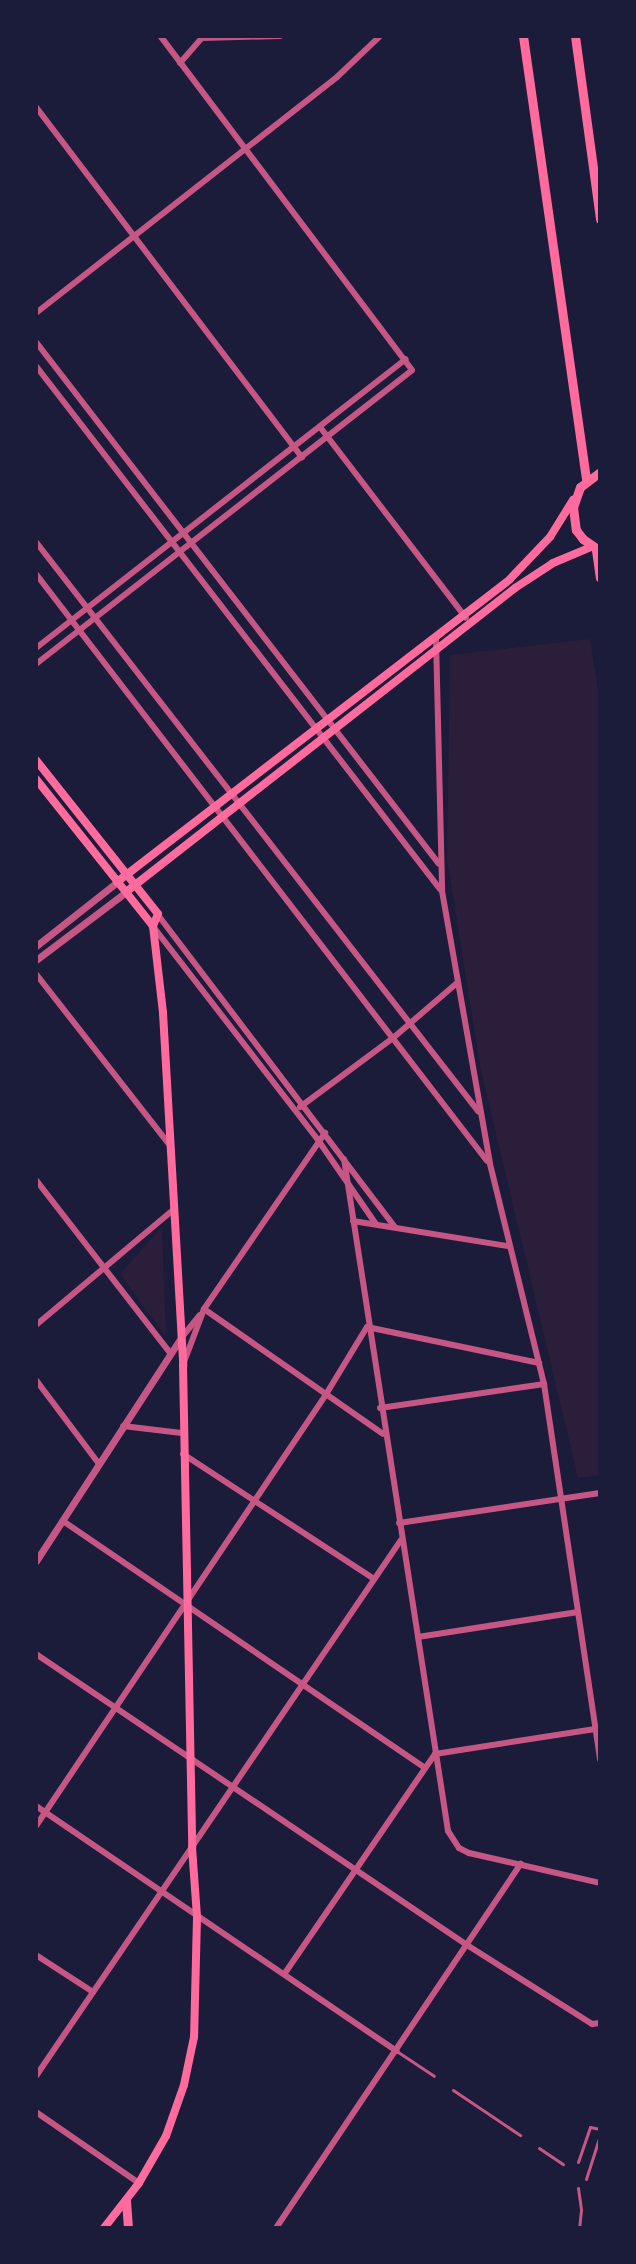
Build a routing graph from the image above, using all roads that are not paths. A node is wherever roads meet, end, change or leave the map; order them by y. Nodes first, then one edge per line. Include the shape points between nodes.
1 (160, 36) edge
2 (280, 36) edge
3 (380, 36) edge
4 (523, 36) edge
5 (575, 36) edge
6 (202, 37) edge
7 (180, 63) junction
8 (36, 107) edge
9 (244, 151) junction
10 (600, 219) edge
11 (135, 235) junction
12 (36, 313) edge
13 (36, 342) edge
14 (406, 359) junction
15 (36, 366) edge
16 (320, 427) junction
17 (328, 438) junction
18 (294, 448) junction
19 (302, 458) junction
20 (600, 472) edge
21 (586, 480) junction
22 (575, 496) junction
23 (183, 533) junction
24 (36, 542) edge
25 (172, 543) junction
26 (191, 544) junction
27 (596, 549) edge
28 (180, 553) junction
29 (36, 574) edge
30 (600, 578) edge
31 (88, 608) junction
32 (95, 618) junction
33 (73, 620) junction
34 (468, 620) junction
35 (80, 629) junction
36 (436, 639) junction
37 (36, 648) edge
38 (436, 652) junction
39 (130, 663) junction
40 (284, 663) junction
41 (36, 664) edge
42 (273, 673) junction
43 (116, 676) junction
44 (328, 720) junction
45 (316, 729) junction
46 (335, 729) junction
47 (324, 738) junction
48 (36, 760) edge
49 (36, 779) edge
50 (231, 793) junction
51 (238, 803) junction
52 (216, 807) junction
53 (222, 816) junction
54 (439, 864) junction
55 (127, 874) junction
56 (117, 882) junction
57 (134, 886) junction
58 (442, 891) junction
59 (126, 892) junction
60 (158, 914) junction
61 (153, 926) junction
62 (36, 946) edge
63 (36, 960) edge
64 (36, 974) edge
65 (457, 983) junction
66 (409, 1025) junction
67 (393, 1038) junction
68 (302, 1105) junction
69 (295, 1111) junction
70 (480, 1114) junction
71 (325, 1133) junction
72 (318, 1140) junction
73 (172, 1147) junction
74 (344, 1159) junction
75 (490, 1164) junction
76 (36, 1180) edge
77 (347, 1182) junction
78 (176, 1208) junction
79 (353, 1221) junction
80 (376, 1224) junction
81 (395, 1227) junction
82 (508, 1246) junction
83 (104, 1270) junction
84 (204, 1309) junction
85 (36, 1325) edge
86 (367, 1327) junction
87 (181, 1338) junction
88 (171, 1354) junction
89 (539, 1363) junction
90 (183, 1365) junction
91 (36, 1380) edge
92 (544, 1384) junction
93 (325, 1396) junction
94 (380, 1408) junction
95 (123, 1426) junction
96 (182, 1433) junction
97 (383, 1434) junction
98 (183, 1453) junction
99 (99, 1464) junction
100 (600, 1493) edge
101 (253, 1499) junction
102 (560, 1499) junction
103 (63, 1521) junction
104 (399, 1523) junction
105 (401, 1540) junction
106 (36, 1561) edge
107 (374, 1579) junction
108 (186, 1603) junction
109 (578, 1612) junction
110 (418, 1637) junction
111 (36, 1654) edge
112 (304, 1683) junction
113 (115, 1707) junction
114 (595, 1729) junction
115 (435, 1754) junction
116 (190, 1756) junction
117 (600, 1760) edge
118 (425, 1768) junction
119 (234, 1786) junction
120 (36, 1806) edge
121 (45, 1812) junction
122 (36, 1826) edge
123 (192, 1847) junction
124 (521, 1864) junction
125 (356, 1869) junction
126 (600, 1883) edge
127 (160, 1894) junction
128 (197, 1917) junction
129 (467, 1945) junction
130 (36, 1955) edge
131 (285, 1973) junction
132 (93, 1992) junction
133 (596, 2023) edge
134 (397, 2051) junction
135 (36, 2076) edge
136 (434, 2076) dead end
137 (453, 2090) dead end
138 (36, 2112) edge
139 (600, 2132) edge
140 (520, 2135) dead end
141 (539, 2148) dead end
142 (578, 2162) dead end
143 (563, 2164) dead end
144 (586, 2179) dead end
145 (139, 2183) junction
146 (578, 2188) dead end
147 (126, 2200) junction
148 (104, 2228) edge
149 (128, 2228) edge
150 (276, 2228) edge
151 (579, 2228) edge

1 - 7 street
2 - 6 street
3 - 9 street
4 - 21 main road
5 - 10 main road
6 - 7 street
7 - 9 street
8 - 11 street
9 - 11 street
9 - 14 street
11 - 12 street
11 - 18 street
13 - 23 street
14 - 16 street
14 - 17 street via 412,372
15 - 25 street
16 - 17 street
16 - 18 street
17 - 19 street
17 - 34 street
18 - 19 street
18 - 23 street
19 - 26 street
20 - 21 main road
21 - 22 main road
22 - 27 main road via 576,530
22 - 34 main road via 529,562
23 - 25 street
23 - 26 street
24 - 31 street
25 - 28 street
25 - 31 street
26 - 28 street
26 - 40 street
27 - 30 main road
27 - 34 main road via 553,563
28 - 32 street
28 - 42 street
29 - 33 street
31 - 32 street
31 - 33 street
32 - 35 street
32 - 39 street
33 - 35 street
33 - 37 street
34 - 36 main road
34 - 38 main road
35 - 41 street
35 - 43 street
36 - 38 street
36 - 44 main road
38 - 46 main road
38 - 54 street
39 - 43 street
39 - 50 street
40 - 42 street
40 - 44 street
42 - 45 street
43 - 52 street
44 - 45 main road
44 - 46 street
45 - 47 street
45 - 50 main road
46 - 47 main road
46 - 54 street
47 - 51 main road
47 - 58 street
48 - 55 main road
49 - 56 main road
50 - 51 street
50 - 52 main road
51 - 53 main road
51 - 66 street
52 - 53 street
52 - 55 main road
53 - 57 main road
53 - 67 street
54 - 58 street
55 - 56 main road
55 - 57 main road
56 - 59 main road
56 - 62 street
57 - 59 main road
57 - 60 main road
58 - 65 street
59 - 61 main road
59 - 63 street
60 - 61 main road
60 - 68 street
61 - 69 street
61 - 73 main road
64 - 73 street
65 - 66 street
65 - 70 street
66 - 67 street
66 - 70 street
67 - 68 street
67 - 75 street
68 - 69 street
68 - 71 street
69 - 72 street
70 - 75 street
71 - 72 street
71 - 74 street
72 - 77 street
72 - 84 street
73 - 78 main road
74 - 77 street
74 - 81 street
75 - 82 street
76 - 83 street
77 - 79 street
77 - 80 street
78 - 83 street
78 - 87 main road
79 - 80 street
79 - 86 street
80 - 81 street
81 - 82 street
82 - 89 street
83 - 85 street
83 - 88 street
84 - 87 street
84 - 90 street
84 - 93 street
86 - 89 street
86 - 93 street
86 - 94 street
87 - 88 street
87 - 90 main road
88 - 95 street
89 - 92 street
90 - 96 main road
91 - 99 street
92 - 94 street
92 - 102 street
93 - 97 street
93 - 101 street
94 - 97 street
95 - 96 street
95 - 99 street
96 - 98 main road
97 - 104 street
98 - 101 street
98 - 108 main road
99 - 103 street
100 - 102 street
101 - 107 street
101 - 108 street
102 - 104 street
102 - 109 street
103 - 106 street
103 - 108 street
104 - 105 street
105 - 107 street
105 - 110 street
107 - 112 street
108 - 112 street
108 - 113 street
108 - 116 main road
109 - 110 street
109 - 114 street
110 - 115 street
111 - 113 street
112 - 118 street
112 - 119 street
113 - 116 street
113 - 121 street
114 - 115 street
114 - 117 street
115 - 118 street
115 - 124 street via 451,1840 469,1853
116 - 119 street
116 - 123 main road
118 - 125 street
119 - 123 street
119 - 125 street
120 - 121 street
121 - 122 street
121 - 127 street
123 - 127 street
123 - 128 main road
124 - 126 street
124 - 129 street
125 - 129 street
125 - 131 street
127 - 128 street
127 - 132 street
128 - 131 street
128 - 145 main road via 194,2037 184,2085 166,2136
129 - 133 street
129 - 134 street
130 - 132 street
131 - 134 street
132 - 135 street
134 - 136 lane
134 - 150 street
137 - 140 lane
138 - 145 street
139 - 142 lane via 590,2127
139 - 144 lane
141 - 143 lane
145 - 147 main road
146 - 151 lane
147 - 148 main road
147 - 149 main road

